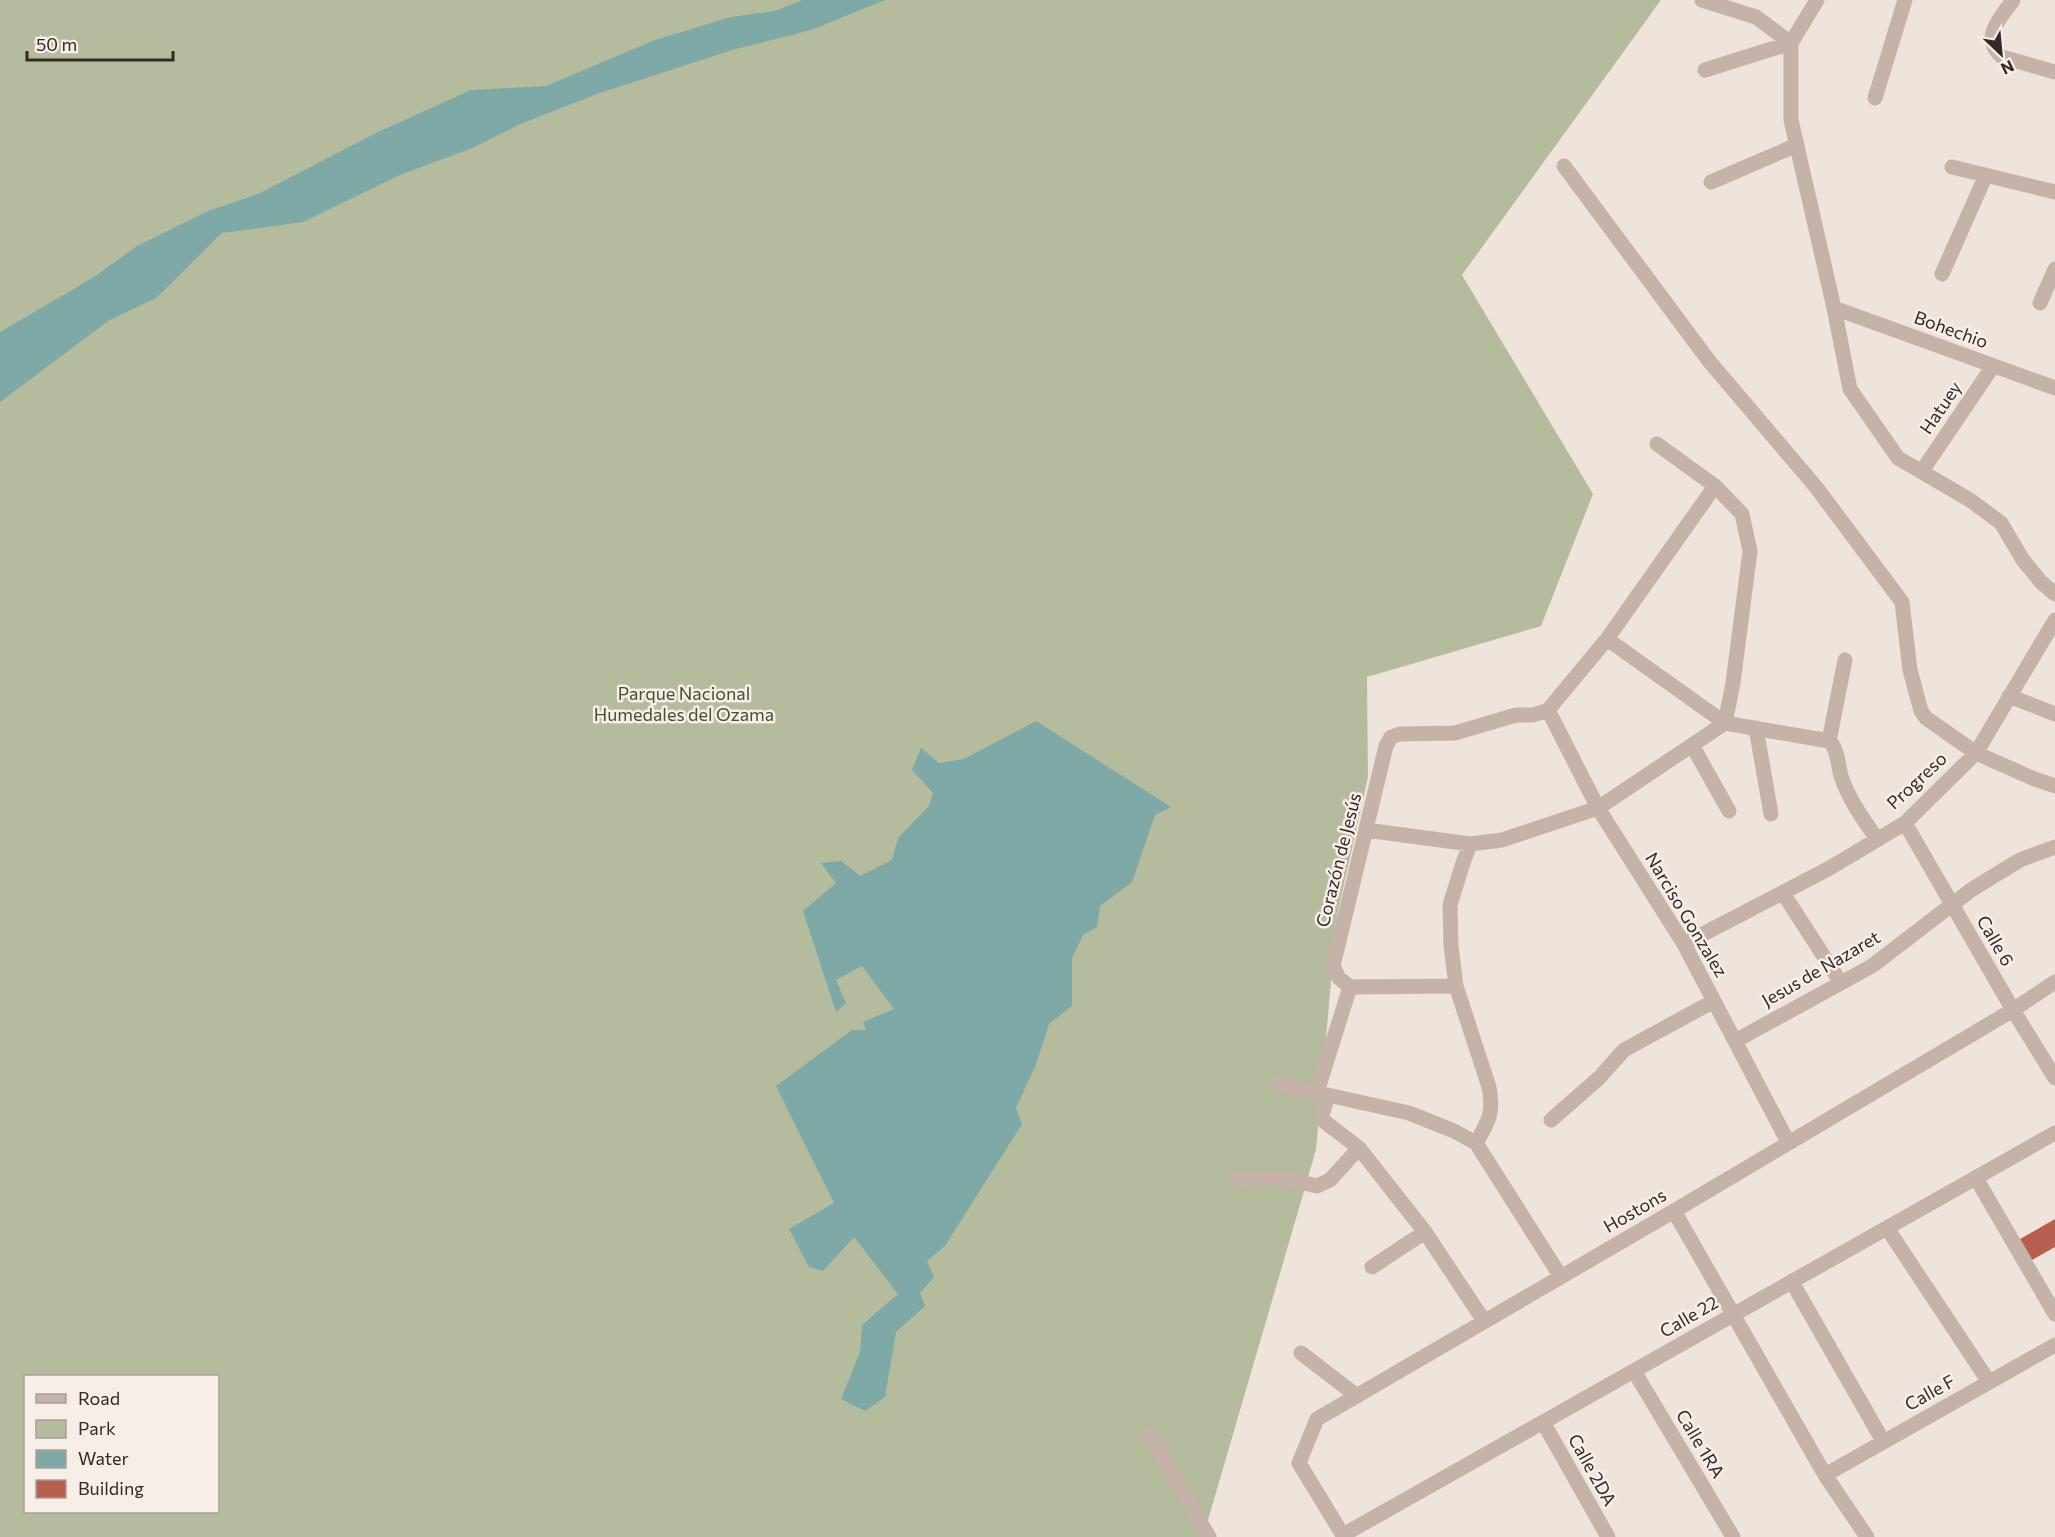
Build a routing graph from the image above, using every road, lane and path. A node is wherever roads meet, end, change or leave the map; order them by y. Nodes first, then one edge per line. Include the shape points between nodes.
1 (1702, 0) edge
2 (1817, 0) edge
3 (1905, 0) edge
4 (2013, 0) edge
5 (1791, 43) junction
6 (1705, 70) dead end
7 (2055, 72) edge
8 (1875, 98) dead end
9 (1797, 145) junction
10 (1564, 166) dead end
11 (1952, 166) dead end
12 (1986, 175) junction
13 (1710, 182) dead end
14 (2055, 192) edge
15 (2055, 269) edge
16 (1942, 274) dead end
17 (2040, 303) dead end
18 (1834, 308) junction
19 (1993, 366) junction
20 (2055, 388) edge
21 (1657, 444) dead end
22 (1922, 471) junction
23 (1715, 486) junction
24 (2055, 594) edge
25 (2055, 620) edge
26 (1607, 639) junction
27 (1845, 660) dead end
28 (2009, 696) junction
29 (1548, 710) junction
30 (2055, 714) edge
31 (1725, 723) junction
32 (1756, 728) junction
33 (1829, 741) junction
34 (1692, 745) junction
35 (1976, 753) junction
36 (2055, 786) edge
37 (1598, 808) junction
38 (1729, 812) dead end
39 (1771, 814) dead end
40 (1905, 823) junction
41 (1366, 830) junction
42 (1877, 839) junction
43 (1470, 844) junction
44 (2055, 847) edge
45 (1783, 892) junction
46 (1952, 905) junction
47 (1684, 944) junction
48 (2055, 982) edge
49 (1841, 983) junction
50 (1456, 986) junction
51 (1350, 987) junction
52 (1714, 1002) junction
53 (2013, 1010) junction
54 (1735, 1041) junction
55 (2055, 1078) edge
56 (1278, 1084) dead end
57 (1323, 1094) junction
58 (1551, 1120) dead end
59 (2055, 1133) edge
60 (1788, 1142) junction
61 (1476, 1143) junction
62 (1359, 1148) junction
63 (1976, 1178) junction
64 (1237, 1179) dead end
65 (1674, 1211) junction
66 (1887, 1228) junction
67 (1425, 1232) junction
68 (1372, 1267) dead end
69 (1562, 1277) junction
70 (1792, 1282) junction
71 (1734, 1314) junction
72 (2055, 1314) edge
73 (1485, 1321) junction
74 (2055, 1345) edge
75 (1301, 1353) dead end
76 (1634, 1371) junction
77 (1989, 1382) junction
78 (1357, 1396) junction
79 (1543, 1422) junction
80 (1150, 1434) dead end
81 (1883, 1441) junction
82 (1825, 1475) junction
83 (1344, 1536) edge
84 (1209, 1537) edge
85 (1608, 1537) edge
86 (1733, 1537) edge
87 (1867, 1537) edge

1 - 5 street via 1756,17
2 - 5 street
3 - 8 street
4 - 7 street via 1992,31 1996,52
5 - 6 street
5 - 9 street via 1791,120
9 - 13 street
9 - 18 street
10 - 35 street via 1709,362 1816,487 1902,602 1910,670 1921,711
11 - 12 street
12 - 14 street
12 - 16 street
15 - 17 street
18 - 19 street, Bohechio
18 - 22 street via 1850,389 1898,458
19 - 20 street, Bohechio
19 - 22 street, Hatuey
21 - 23 street
22 - 24 street via 2001,523 2023,560
23 - 26 street
23 - 31 street via 1742,514 1750,551
25 - 28 street, Progreso
26 - 29 street
26 - 31 street
27 - 33 street
28 - 30 street
28 - 35 street, Progreso
29 - 37 street, Narciso Gonzalez
29 - 41 street, Corazón de Jesús via 1455,733 1391,737
31 - 32 street
31 - 34 street
32 - 33 street
32 - 39 street
33 - 42 street via 1834,745 1848,795
34 - 37 street
34 - 38 street
35 - 36 street
35 - 40 street, Progreso
37 - 43 street via 1502,840
37 - 47 street, Narciso Gonzalez
40 - 42 street, Progreso
40 - 46 street, Calle 6
41 - 43 street
41 - 51 street, Corazón de Jesús via 1333,966
42 - 45 street, Progreso
43 - 50 street via 1450,905
44 - 46 street, Jesus de Nazaret via 2012,865
45 - 47 street, Progreso
45 - 49 street
46 - 49 street, Jesus de Nazaret via 1872,966
46 - 53 street, Calle 6
47 - 52 street, Narciso Gonzalez
48 - 53 street, Hostons
49 - 54 street, Jesus de Nazaret
50 - 51 street
50 - 61 street via 1492,1102 1491,1115
51 - 57 street
52 - 54 street, Narciso Gonzalez
52 - 58 street via 1624,1050
53 - 55 street, Calle 6
53 - 60 street, Hostons
54 - 60 street, Narciso Gonzalez
56 - 57 street
57 - 61 street via 1409,1113
57 - 62 street via 1325,1122
59 - 63 street, Calle 22
60 - 65 street, Hostons
61 - 69 street
62 - 64 street via 1330,1180 1317,1185 1282,1178
62 - 67 street
63 - 66 street, Calle 22
63 - 72 street
65 - 69 street, Hostons
65 - 71 street
66 - 70 street, Calle 22
66 - 77 street
67 - 68 street
67 - 73 street
69 - 73 street, Hostons
70 - 71 street, Calle 22
70 - 81 street
71 - 76 street, Calle 22
71 - 82 street
73 - 78 street, Hostons
74 - 77 street, Calle F
75 - 78 street
76 - 79 street, Calle 22
76 - 86 street, Calle 1RA
77 - 81 street, Calle F
78 - 83 street, Hostons via 1317,1419 1299,1463
79 - 83 street, Calle 22
79 - 85 street, Calle 2DA
80 - 84 street
81 - 82 street, Calle F
82 - 87 street

